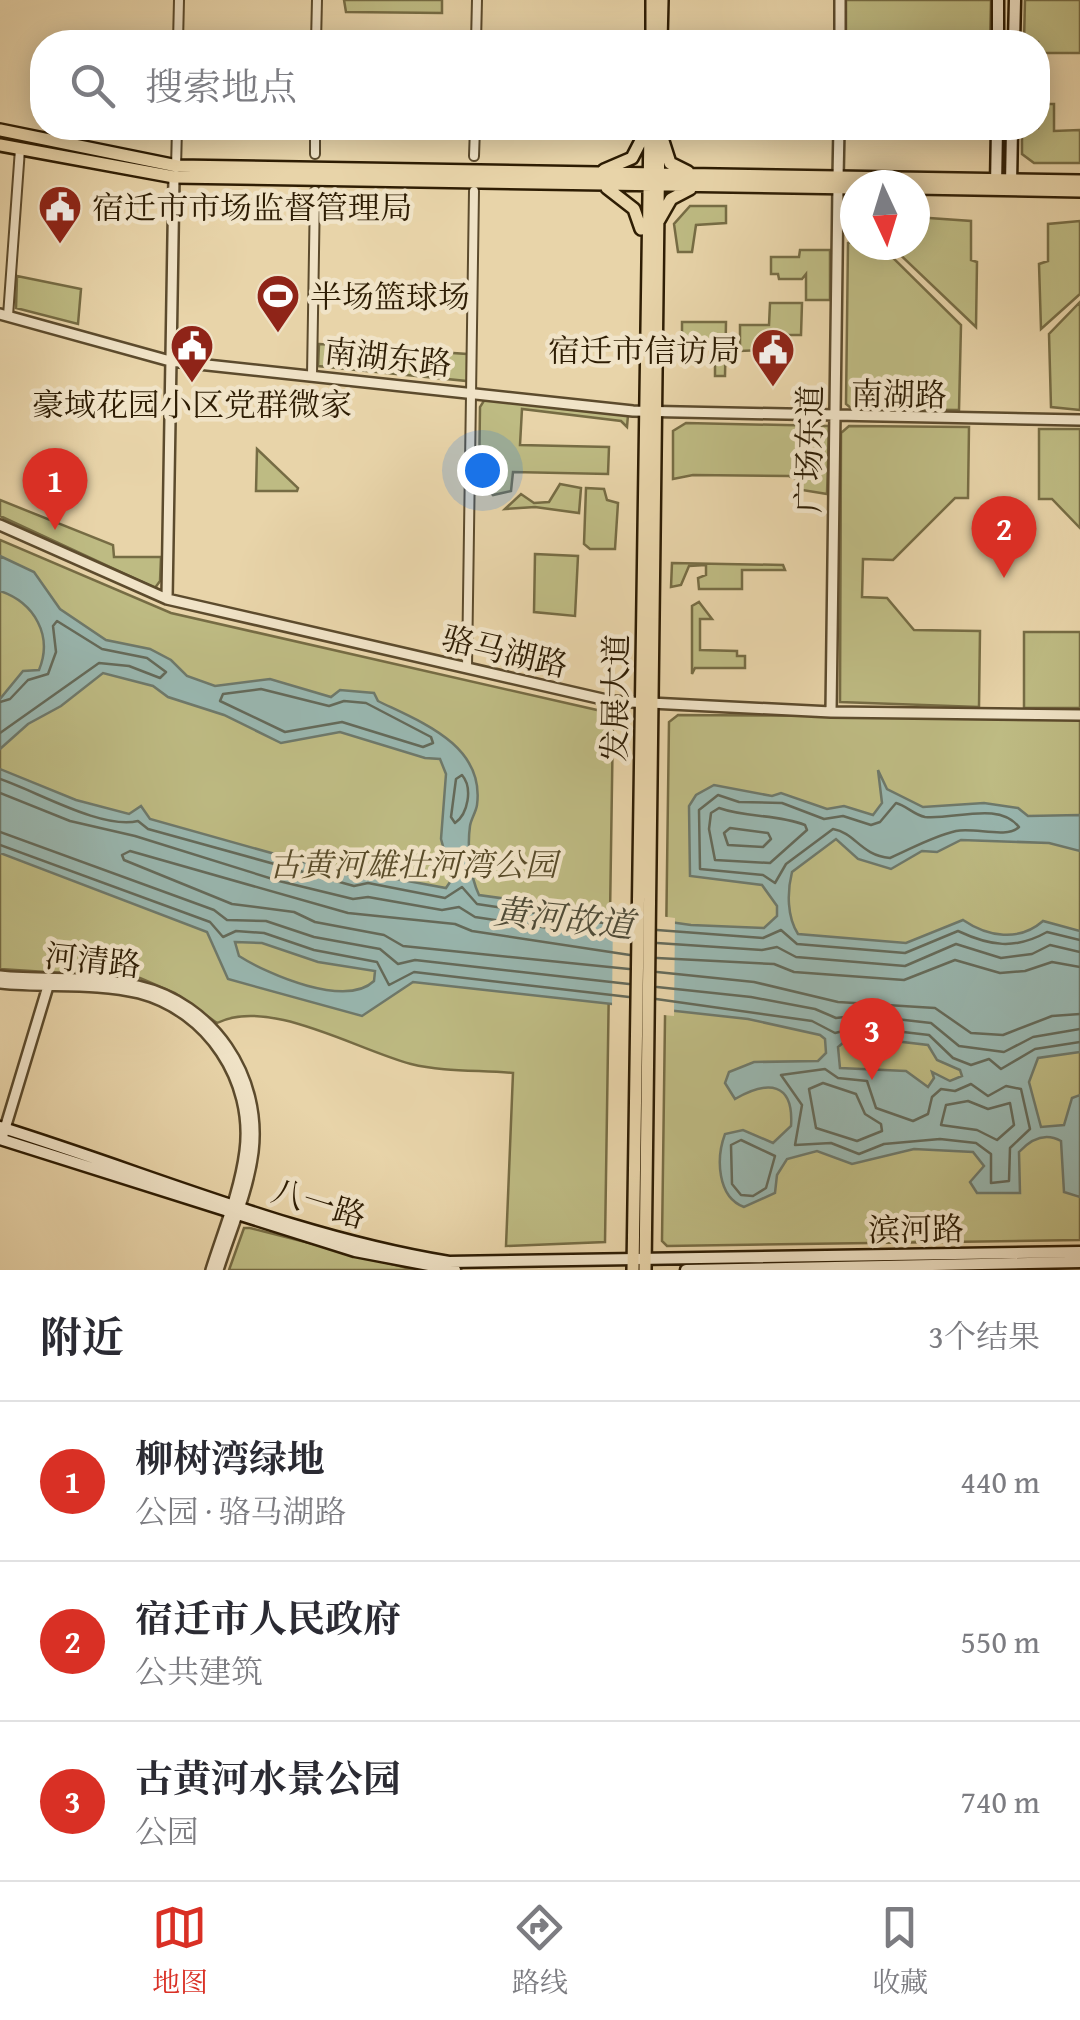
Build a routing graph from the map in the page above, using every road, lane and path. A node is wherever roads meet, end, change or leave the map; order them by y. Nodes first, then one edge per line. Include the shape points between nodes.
1 (179, 0) edge
2 (316, 0) edge
3 (477, 0) edge
4 (652, 0) edge
5 (662, 0) edge
6 (840, 0) edge
7 (998, 0) edge
8 (1014, 0) edge
9 (178, 30) edge
10 (316, 30) edge
11 (476, 30) edge
12 (652, 30) edge
13 (661, 30) edge
14 (840, 30) edge
15 (998, 30) edge
16 (1014, 30) edge
17 (0, 130) edge
18 (30, 137) edge
19 (43, 140) edge
20 (176, 140) edge
21 (315, 140) edge
22 (474, 140) edge
23 (643, 140) edge
24 (649, 140) edge
25 (658, 140) edge
26 (663, 140) edge
27 (839, 140) edge
28 (997, 140) edge
29 (1012, 140) edge
30 (0, 145) edge
31 (20, 149) junction
32 (315, 154) dead end
33 (474, 156) dead end
34 (175, 171) junction
35 (573, 179) junction
36 (651, 180) junction
37 (712, 181) junction
38 (1080, 181) edge
39 (838, 183) junction
40 (996, 185) junction
41 (1011, 185) junction
42 (930, 187) edge
43 (474, 191) dead end
44 (1080, 191) edge
45 (315, 192) dead end
46 (650, 248) junction
47 (4, 315) edge
48 (170, 362) junction
49 (312, 374) junction
50 (472, 392) junction
51 (651, 412) junction
52 (834, 418) junction
53 (1080, 420) edge
54 (0, 525) edge
55 (167, 599) junction
56 (467, 667) junction
57 (649, 704) junction
58 (831, 712) junction
59 (1080, 715) edge
60 (0, 979) edge
61 (49, 983) junction
62 (1, 1135) edge
63 (234, 1209) junction
64 (1080, 1252) edge
65 (1080, 1262) edge
66 (639, 1265) edge
67 (743, 1269) edge
68 (214, 1270) edge
69 (455, 1270) edge
70 (686, 1270) edge

1 - 9 street
2 - 10 street
3 - 11 street
4 - 12 main road
5 - 13 main road
6 - 14 street
7 - 15 main road
8 - 16 main road
17 - 18 main road
19 - 34 main road
20 - 34 street
21 - 32 street
22 - 33 street
23 - 35 main road via 622,165
24 - 36 main road, 发展大道
25 - 36 main road, 发展大道
26 - 37 main road via 670,163
27 - 39 street, 广场东道
28 - 40 main road
29 - 41 main road
30 - 31 main road
31 - 34 main road
31 - 47 street
34 - 35 main road
34 - 48 street
35 - 36 main road
35 - 46 main road via 622,196
36 - 37 main road
36 - 46 main road, 发展大道
37 - 39 main road
37 - 46 main road via 666,204
38 - 41 main road
39 - 40 main road
39 - 52 street, 广场东道
40 - 41 main road
40 - 42 main road
41 - 44 main road
43 - 50 street
45 - 49 street
46 - 51 main road, 发展大道
47 - 48 street, 南湖东路
48 - 49 street, 南湖东路
48 - 55 street
49 - 50 street, 南湖东路
50 - 51 street, 南湖东路
50 - 56 street
51 - 52 street, 南湖路
51 - 57 main road, 发展大道
52 - 53 street, 南湖路
52 - 58 street, 广场东道
54 - 55 street, 骆马湖路
55 - 56 street, 骆马湖路
56 - 57 street, 骆马湖路
57 - 58 street, 骆马湖路
57 - 66 main road, 发展大道
58 - 59 street, 骆马湖路
60 - 61 street, 河清路
61 - 62 street
61 - 63 street, 河清路 via 141,986 218,1032 251,1104 253,1151
62 - 63 main road, 八一路
63 - 66 main road, 八一路 via 449,1262
63 - 68 street, 河清路
63 - 69 main road, 八一路 via 378,1256
64 - 66 main road, 滨河路
65 - 67 main road, 滨河路
67 - 70 main road, 滨河路

